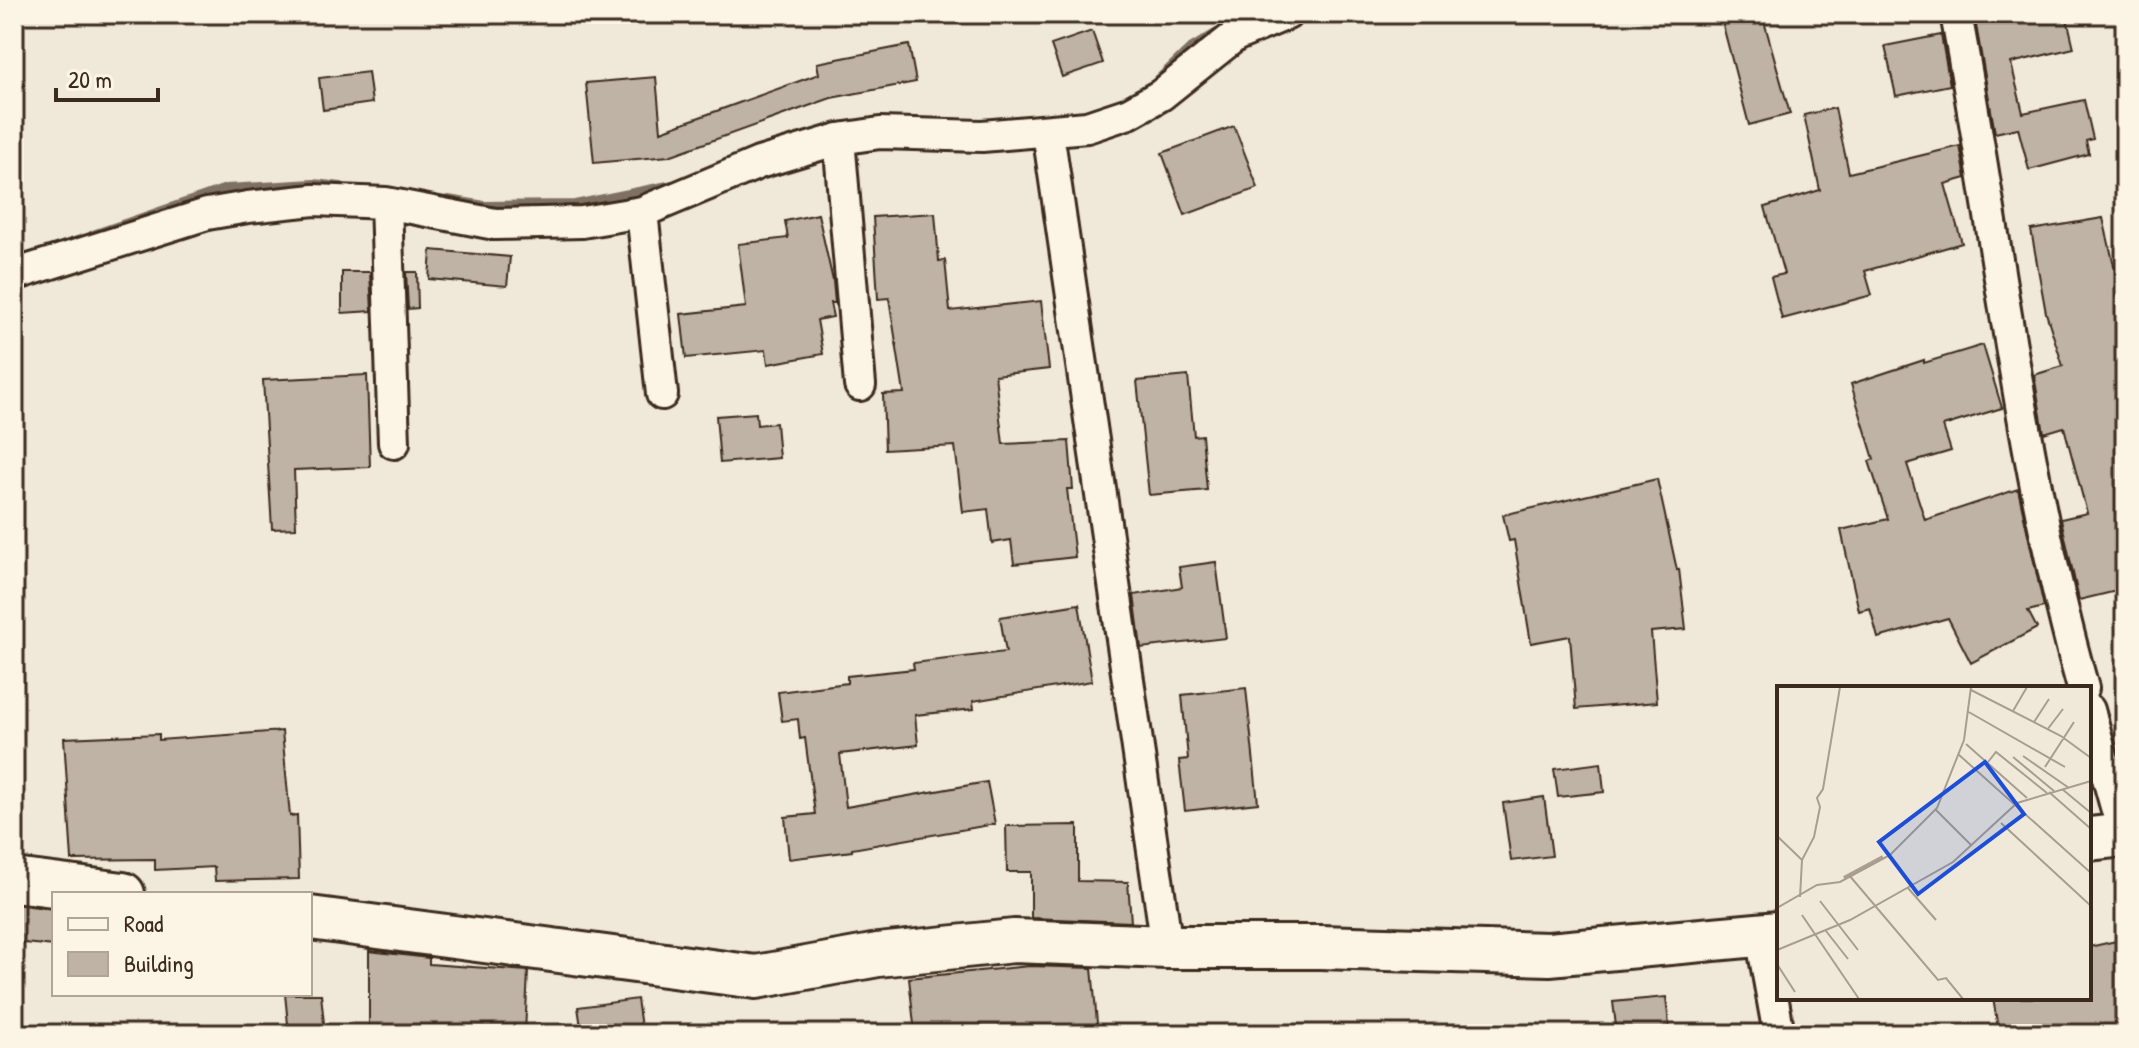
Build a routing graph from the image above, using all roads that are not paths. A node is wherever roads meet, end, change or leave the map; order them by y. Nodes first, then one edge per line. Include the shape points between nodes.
1 (1287, 14) edge
2 (1956, 14) edge
3 (1048, 132) junction
4 (839, 139) junction
5 (386, 203) junction
6 (642, 212) junction
7 (14, 271) edge
8 (860, 385) dead end
9 (662, 394) dead end
10 (394, 443) dead end
11 (2082, 686) edge
12 (2091, 717) edge
13 (2125, 837) edge
14 (2091, 839) edge
15 (14, 880) edge
16 (107, 892) edge
17 (312, 918) edge
18 (1770, 934) edge
19 (1167, 947) junction
20 (1779, 1034) edge

1 - 3 street via 1235,36 1161,95 1129,113 1087,127
2 - 11 street via 2035,487
3 - 4 street via 880,133
3 - 19 street
4 - 6 street via 759,163
4 - 8 street
5 - 6 street via 495,224 582,222
5 - 7 street via 314,200 207,214
5 - 10 street
6 - 9 street
12 - 13 street
13 - 14 street
15 - 16 street
17 - 19 street via 756,977 878,955 1014,941
18 - 19 street via 1549,954
18 - 20 street

